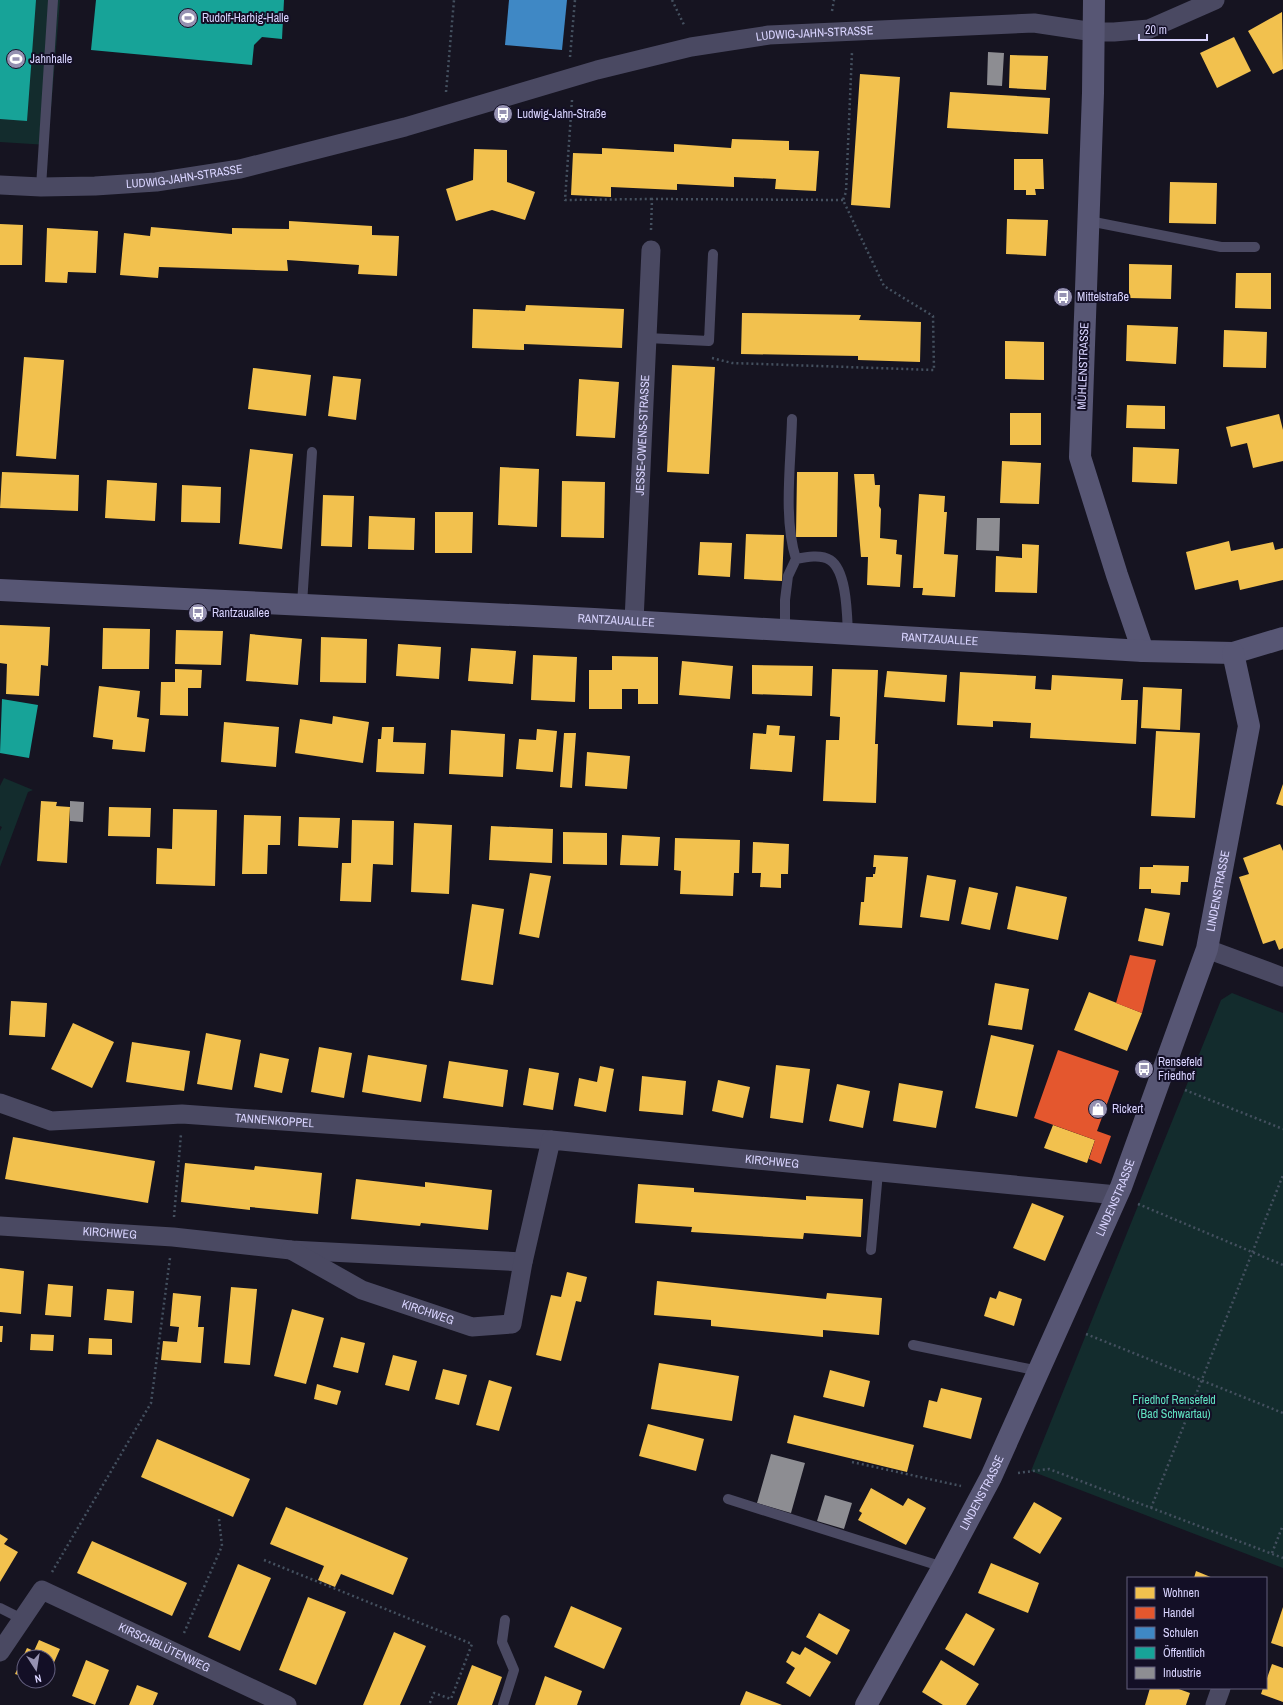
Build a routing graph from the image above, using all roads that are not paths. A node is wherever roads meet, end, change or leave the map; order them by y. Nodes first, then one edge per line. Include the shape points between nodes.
1 (53, 0) edge
2 (1094, 0) edge
3 (1215, 0) edge
4 (1094, 32) junction
5 (0, 185) edge
6 (41, 187) junction
7 (1089, 221) junction
8 (1255, 247) dead end
9 (651, 250) road end
10 (713, 254) dead end
11 (647, 338) junction
12 (792, 419) dead end
13 (312, 452) dead end
14 (796, 559) junction
15 (0, 590) edge
16 (302, 604) junction
17 (634, 621) junction
18 (785, 630) junction
19 (848, 634) junction
20 (1283, 638) edge
21 (1143, 651) junction
22 (1233, 653) junction
23 (1208, 949) junction
24 (1283, 977) edge
25 (0, 1103) edge
26 (551, 1140) junction
27 (878, 1172) junction
28 (1117, 1195) junction
29 (0, 1226) edge
30 (292, 1250) junction
31 (872, 1250) dead end
32 (523, 1262) junction
33 (913, 1345) dead end
34 (1038, 1371) junction
35 (728, 1499) dead end
36 (943, 1567) junction
37 (0, 1608) edge
38 (22, 1619) junction
39 (505, 1620) dead end
40 (0, 1652) edge
41 (1221, 1689) edge
42 (287, 1705) edge
43 (503, 1705) edge
44 (866, 1705) edge
45 (1215, 1705) edge

1 - 6 lane
2 - 4 street, MÜHLENSTRASSE
3 - 4 street via 1149,29
4 - 6 street, LUDWIG-JAHN-STRASSE via 1034,23 769,34 691,47 574,77 405,127 240,169 156,182
4 - 7 street, MÜHLENSTRASSE
5 - 6 street, LUDWIG-JAHN-STRASSE
7 - 8 lane via 1222,247
7 - 21 street, MÜHLENSTRASSE via 1080,457
9 - 11 street, JESSE-OWENS-STRASSE
10 - 11 lane via 709,341
11 - 17 street, JESSE-OWENS-STRASSE
12 - 14 lane via 789,523 790,541
13 - 16 lane
14 - 18 lane via 788,576
14 - 19 lane via 816,556 830,560 839,572 847,601
15 - 16 street, RANTZAUALLEE
16 - 17 street, RANTZAUALLEE
17 - 18 street, RANTZAUALLEE
18 - 19 street, RANTZAUALLEE
19 - 21 street, RANTZAUALLEE
20 - 22 street, RANTZAUALLEE
21 - 22 street, RANTZAUALLEE
22 - 23 street, LINDENSTRASSE via 1249,726
23 - 24 street
23 - 28 street, LINDENSTRASSE
25 - 26 street, TANNENKOPPEL via 52,1121 182,1114
26 - 27 street, KIRCHWEG
26 - 32 street, KIRCHWEG
27 - 28 street, KIRCHWEG
27 - 31 lane
28 - 34 street, LINDENSTRASSE
29 - 30 street, KIRCHWEG via 173,1237
30 - 32 street, KIRCHWEG
30 - 32 street, KIRCHWEG via 362,1290 472,1327 512,1324
33 - 34 lane
34 - 36 street, LINDENSTRASSE via 987,1484
35 - 36 lane
36 - 44 street, LINDENSTRASSE
37 - 38 lane
38 - 40 street
38 - 42 street, KIRSCHBLÜTENWEG via 42,1590
39 - 43 lane via 502,1642 514,1670
41 - 45 street

